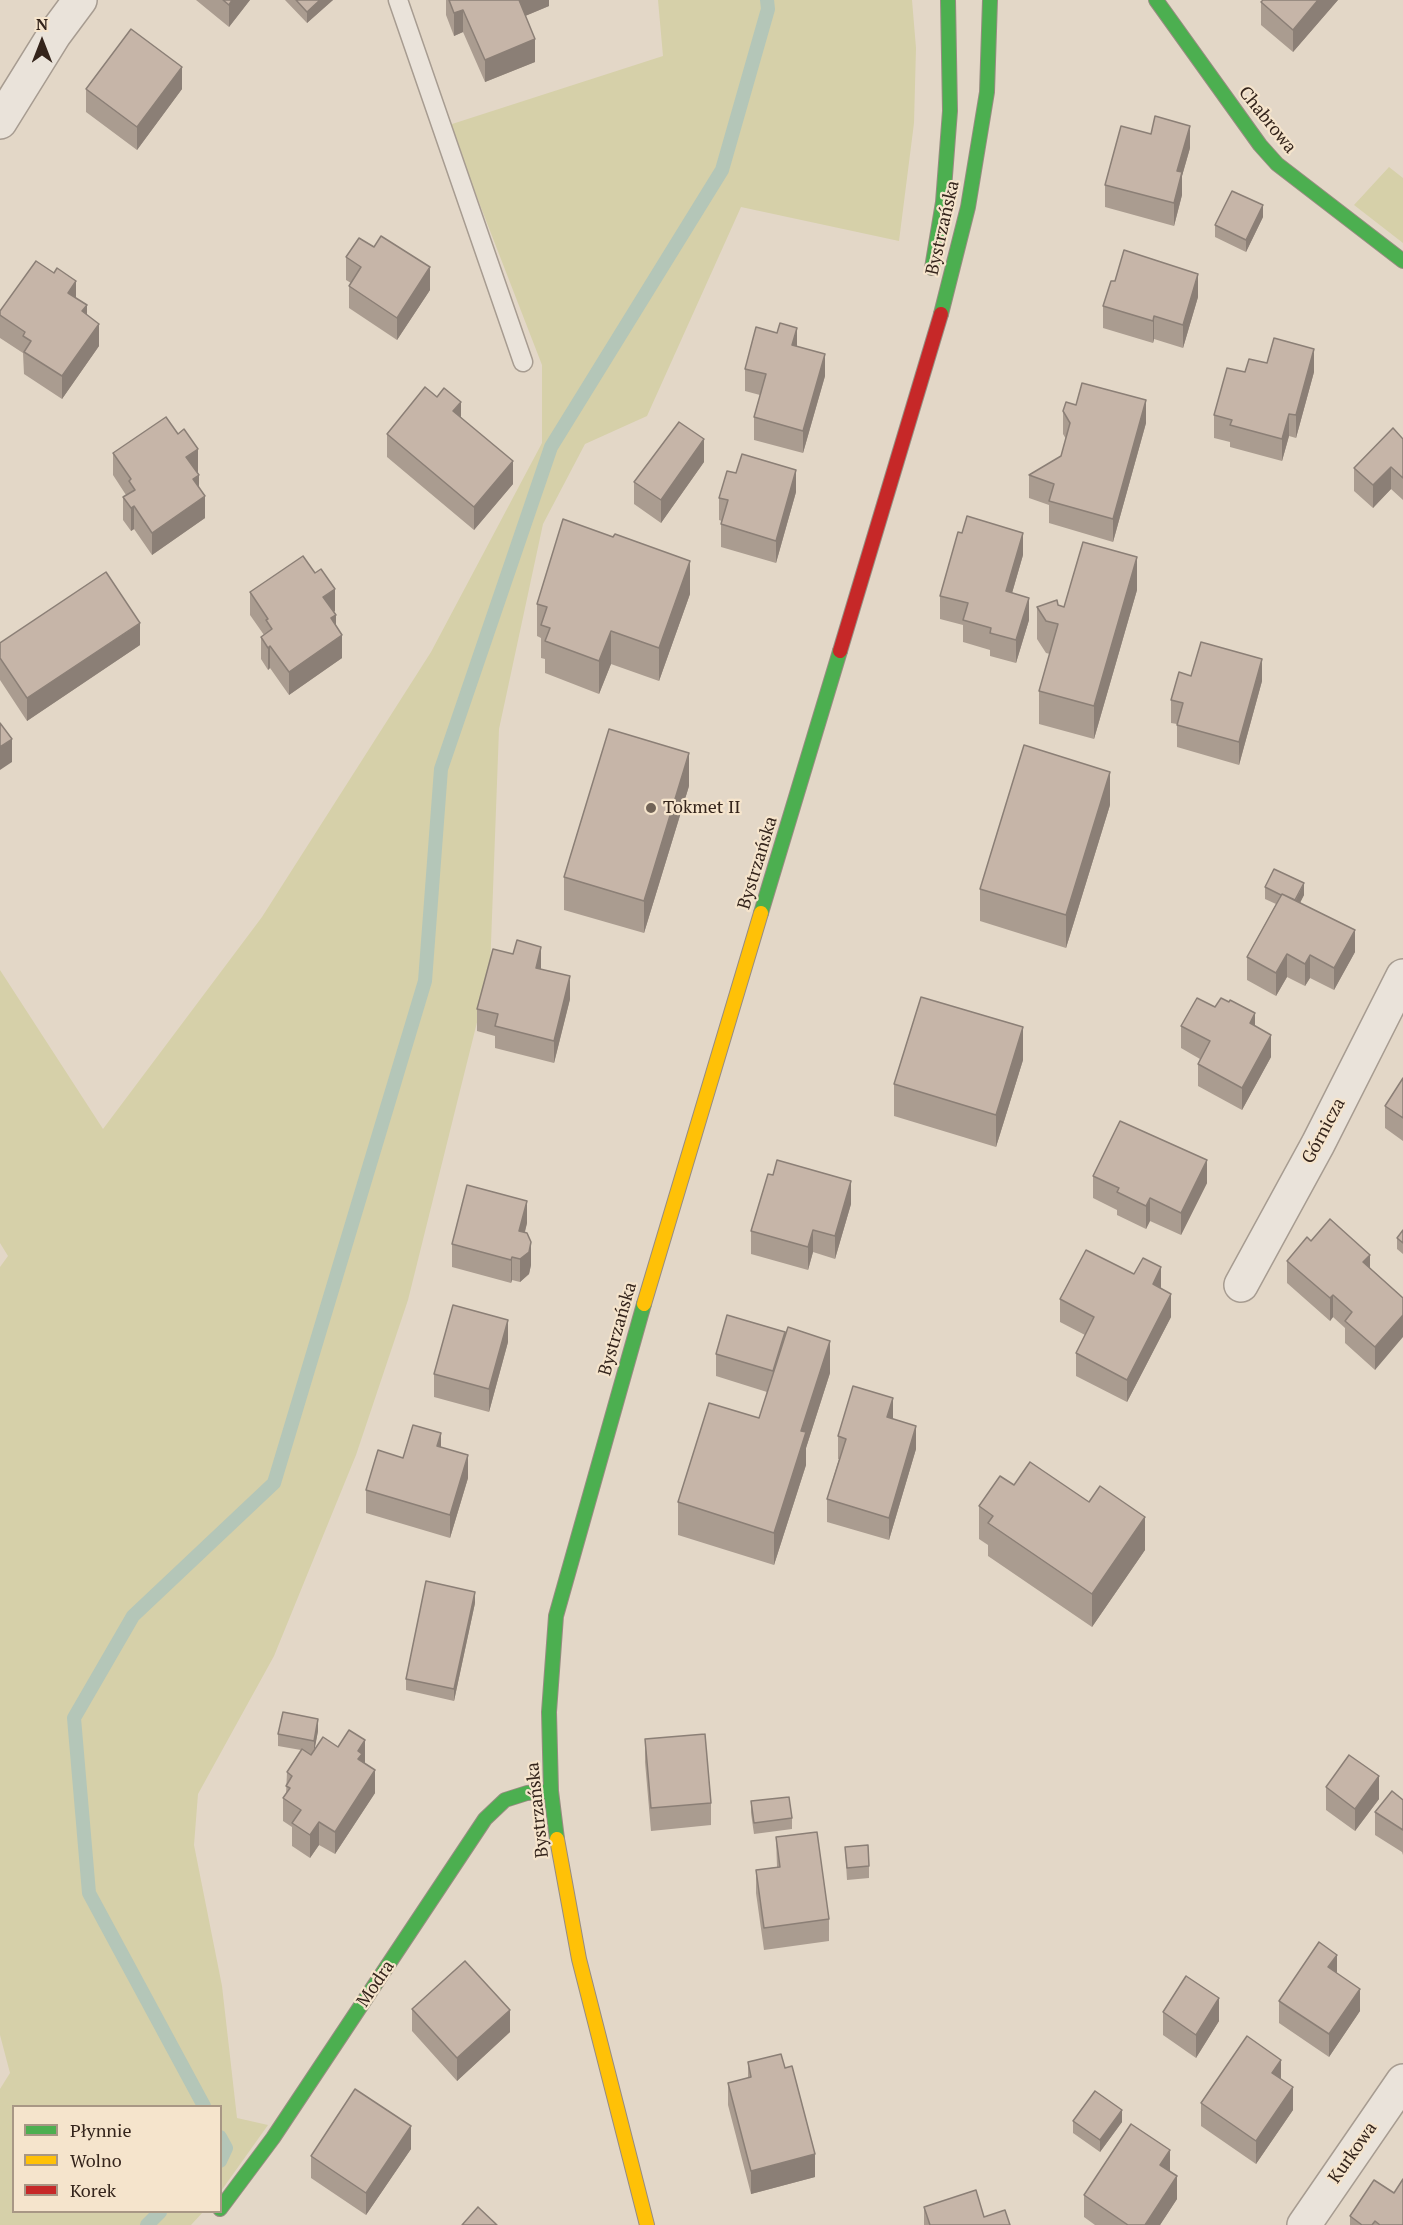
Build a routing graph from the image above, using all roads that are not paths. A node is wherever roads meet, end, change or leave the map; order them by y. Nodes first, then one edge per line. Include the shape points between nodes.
1 (80, 0) edge
2 (398, 0) edge
3 (948, 0) edge
4 (990, 0) edge
5 (1156, 0) edge
6 (0, 122) edge
7 (1403, 261) edge
8 (930, 279) dead end
9 (920, 335) dead end
10 (523, 362) dead end
11 (896, 458) junction
12 (1403, 976) edge
13 (1241, 1285) dead end
14 (551, 1791) junction
15 (1403, 2081) edge
16 (222, 2206) edge
17 (217, 2213) edge
18 (207, 2225) edge
19 (647, 2225) edge
20 (1304, 2225) edge

1 - 6 street
2 - 10 lane
3 - 8 main road, Bystrzańska via 950,111 943,202
4 - 11 main road, Bystrzańska via 987,92 968,207 943,307
5 - 7 main road, Chabrowa via 1277,164
9 - 11 main road, Bystrzańska
11 - 14 main road, Bystrzańska via 566,1574 550,1669
12 - 13 street, Górnicza
14 - 16 main road, Modra via 505,1800 485,1820 273,2139
14 - 19 main road, Bystrzańska via 579,1959
15 - 20 street, Kurkowa
17 - 18 street, Modra

